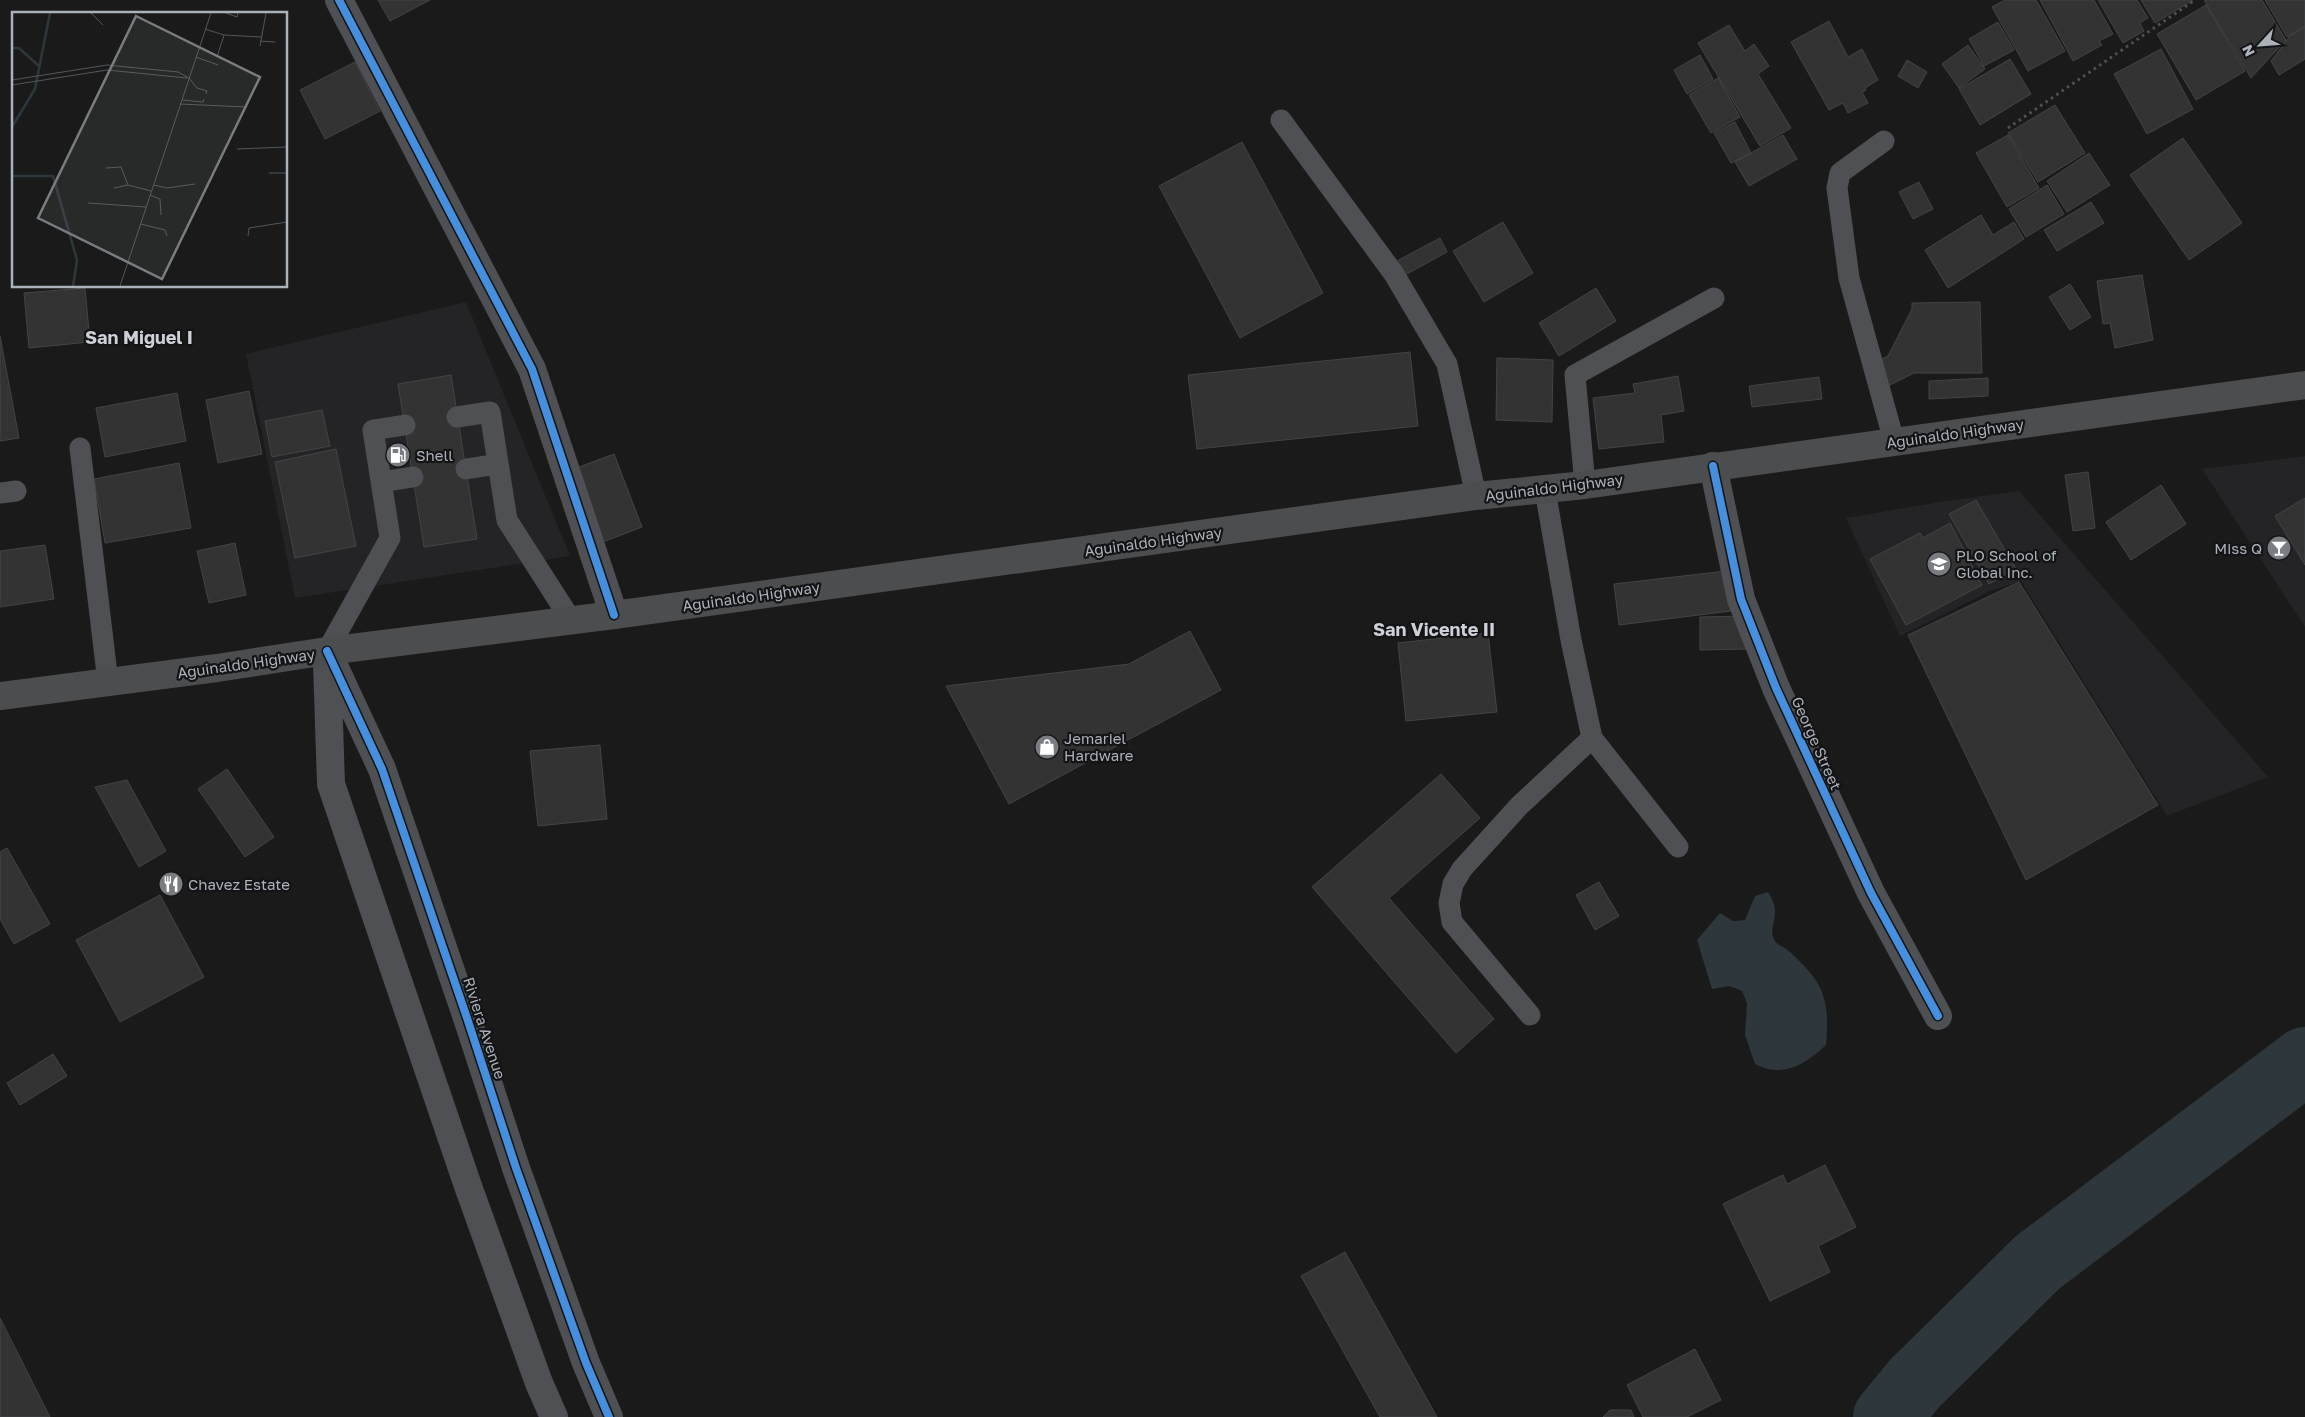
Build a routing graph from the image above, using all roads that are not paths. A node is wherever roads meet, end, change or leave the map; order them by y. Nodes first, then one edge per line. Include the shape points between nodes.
1 (339, 0) edge
2 (1281, 120) dead end
3 (1884, 141) dead end
4 (1714, 298) dead end
5 (2305, 385) edge
6 (458, 417) dead end
7 (405, 425) dead end
8 (1894, 442) junction
9 (80, 448) dead end
10 (498, 464) junction
11 (1713, 466) junction
12 (466, 469) dead end
13 (413, 477) dead end
14 (381, 482) junction
15 (1585, 485) junction
16 (1545, 490) junction
17 (1476, 496) junction
18 (614, 615) junction
19 (571, 620) junction
20 (327, 651) junction
21 (108, 682) junction
22 (0, 696) edge
23 (1592, 738) junction
24 (1678, 847) dead end
25 (1530, 1015) dead end
26 (1938, 1016) dead end
27 (554, 1417) edge
28 (609, 1417) edge

1 - 18 street via 532,369
2 - 17 lane via 1394,274 1447,364
3 - 8 lane via 1840,173 1837,188 1849,278
4 - 15 lane via 1575,375
5 - 8 main road, Aguinaldo Highway
6 - 10 lane via 490,412
7 - 14 lane via 373,430
8 - 11 main road, Aguinaldo Highway
9 - 21 lane
10 - 12 lane
10 - 19 lane via 507,520
11 - 15 main road, Aguinaldo Highway
11 - 26 street, George Street via 1741,599 1773,679 1871,893
13 - 14 lane
14 - 20 lane via 390,538
15 - 16 main road, Aguinaldo Highway
16 - 17 main road, Aguinaldo Highway
16 - 23 lane
17 - 18 main road, Aguinaldo Highway
18 - 19 main road, Aguinaldo Highway
19 - 20 main road, Aguinaldo Highway
20 - 21 main road, Aguinaldo Highway
20 - 27 street via 331,784 468,1186
20 - 28 street, Riviera Avenue via 382,769 516,1168 586,1363
21 - 22 main road, Aguinaldo Highway
23 - 24 lane
23 - 25 lane via 1519,806 1462,869 1453,884 1449,903 1452,922

